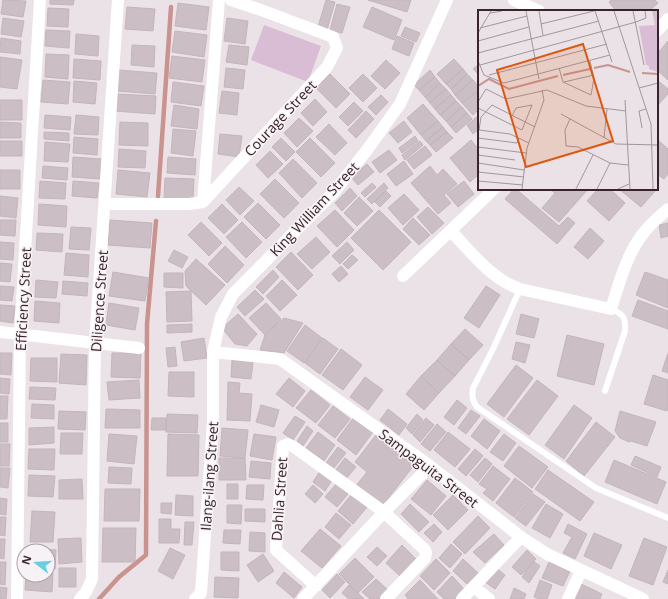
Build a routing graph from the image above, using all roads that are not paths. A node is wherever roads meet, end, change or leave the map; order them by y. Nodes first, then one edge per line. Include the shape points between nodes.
1 (40, 0) edge
2 (118, 0) edge
3 (219, 0) edge
4 (231, 0) edge
5 (447, 0) edge
6 (514, 0) edge
7 (537, 10) edge
8 (668, 19) edge
9 (658, 30) edge
10 (493, 190) edge
11 (203, 202) junction
12 (105, 204) junction
13 (668, 208) edge
14 (451, 230) junction
15 (403, 276) dead end
16 (520, 289) junction
17 (611, 309) junction
18 (0, 332) edge
19 (20, 335) junction
20 (95, 343) junction
21 (139, 348) dead end
22 (213, 352) junction
23 (605, 391) dead end
24 (430, 466) junction
25 (384, 512) junction
26 (668, 518) edge
27 (521, 537) junction
28 (581, 570) junction
29 (316, 586) junction
30 (474, 587) junction
31 (17, 599) edge
32 (80, 599) edge
33 (195, 599) edge
34 (303, 599) edge
35 (386, 599) edge
36 (462, 599) edge
37 (489, 599) edge
38 (568, 599) edge
39 (643, 599) edge

1 - 19 street, Efficiency Street
2 - 12 street, Diligence Street
3 - 11 street
4 - 11 street, Courage Street via 333,37 338,48 327,67
5 - 22 street, King William Street via 400,104 334,192 232,294 221,317
6 - 7 street
8 - 9 street
10 - 14 street
11 - 12 street
12 - 20 street, Diligence Street
13 - 17 street via 642,235 633,249
14 - 15 street
14 - 16 street via 499,279
16 - 17 street
16 - 26 lane via 473,388 473,402 596,488
17 - 23 lane via 624,317 625,331
18 - 19 street
19 - 20 street
19 - 31 street, Efficiency Street
20 - 21 street
20 - 32 street, Diligence Street via 92,579
22 - 24 street, Sampaguita Street via 280,359
22 - 33 street, Ilang-ilang Street via 213,422 201,593
24 - 25 street
24 - 27 street, Sampaguita Street
25 - 29 street
25 - 29 street, Dahlia Street via 294,447 288,444 283,446 276,550
25 - 35 street via 426,553 425,558
27 - 28 street, Sampaguita Street via 547,554
27 - 30 street
28 - 38 street
28 - 39 street, Sampaguita Street
29 - 34 street
30 - 36 street
30 - 37 street

